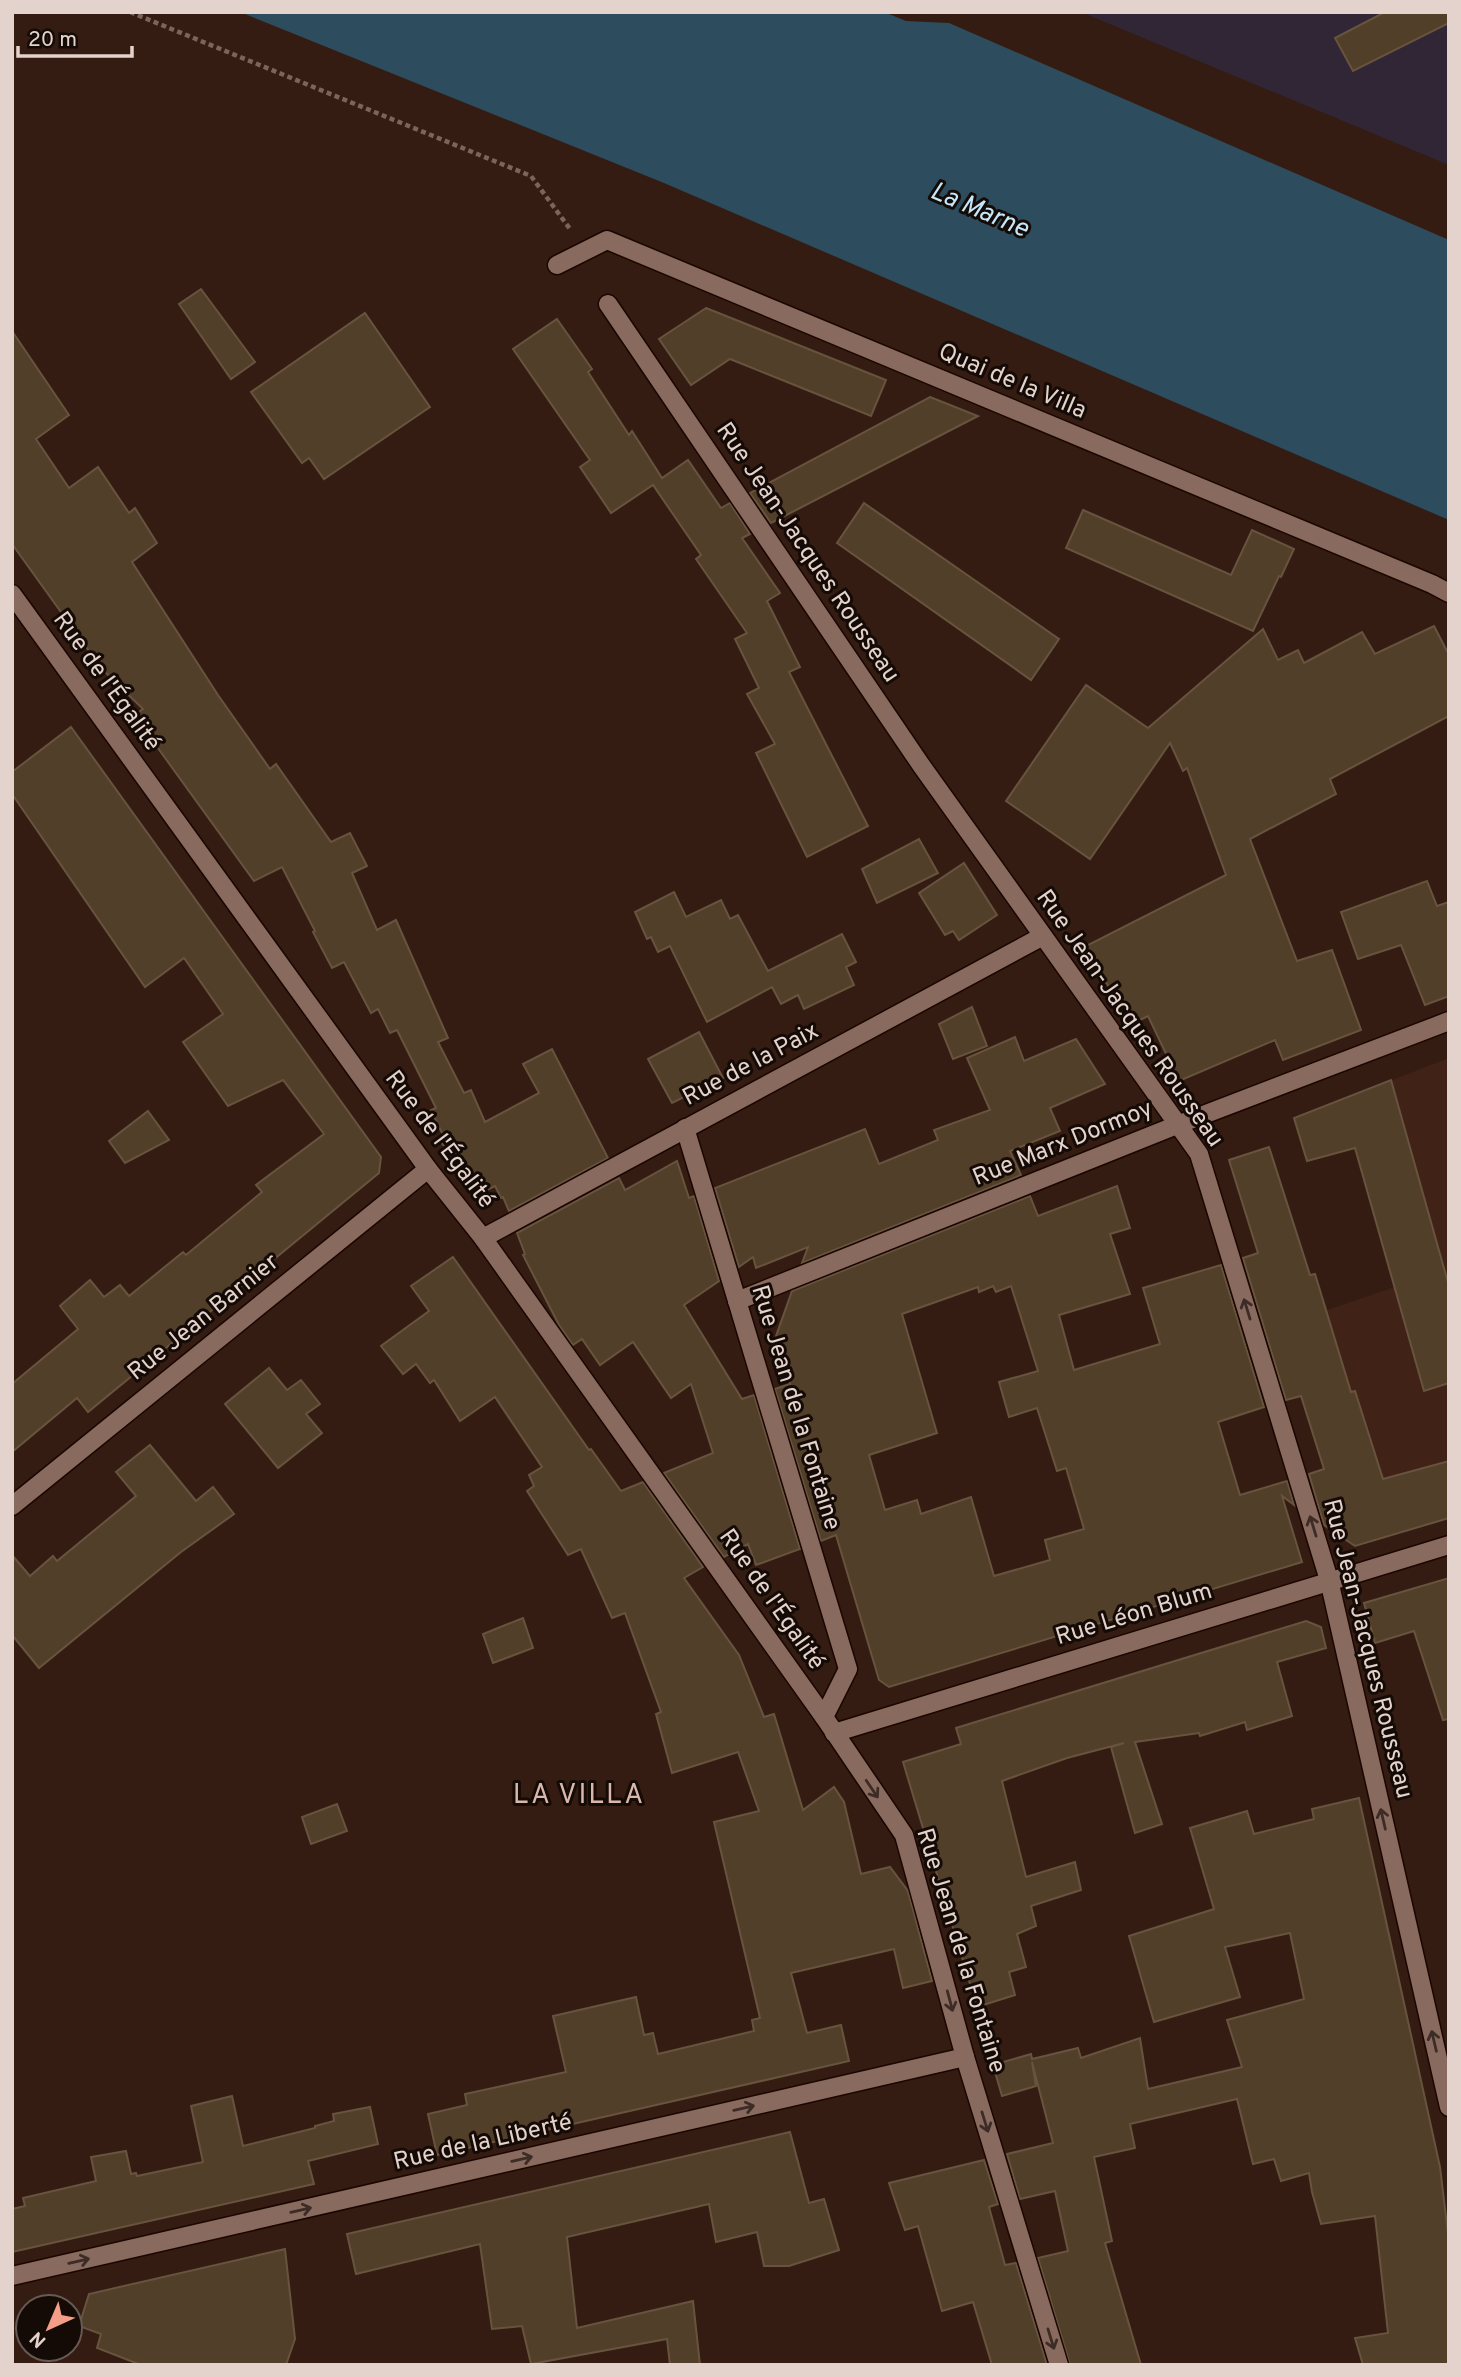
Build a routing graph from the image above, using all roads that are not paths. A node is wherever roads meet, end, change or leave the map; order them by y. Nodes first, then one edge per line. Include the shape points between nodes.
1 (556, 265) dead end
2 (607, 304) dead end
3 (1449, 593) edge
4 (12, 594) edge
5 (1043, 936) junction
6 (1449, 1021) edge
7 (1177, 1125) junction
8 (685, 1128) junction
9 (428, 1168) junction
10 (483, 1238) junction
11 (737, 1301) junction
12 (12, 1506) edge
13 (1449, 1545) edge
14 (1329, 1580) junction
15 (824, 1717) junction
16 (834, 1733) junction
17 (965, 2057) junction
18 (1449, 2107) edge
19 (12, 2276) edge
20 (1059, 2365) edge

1 - 3 street, Quai de la Villa via 607,240
2 - 5 street, Rue Jean-Jacques Rousseau
4 - 9 street, Rue de l'Égalité
5 - 7 street, Rue Jean-Jacques Rousseau
5 - 8 street, Rue de la Paix
6 - 7 street, Rue Marx Dormoy
7 - 11 street, Rue Marx Dormoy
14 -> 7 street, Rue Jean-Jacques Rousseau via 1199,1154
8 - 10 street, Rue de la Paix
8 - 11 street, Rue Jean de la Fontaine
9 - 10 street, Rue de l'Égalité
9 - 12 street, Rue Jean Barnier
10 - 15 street, Rue de l'Égalité
11 - 15 street, Rue Jean de la Fontaine via 848,1669
13 - 14 street, Rue Léon Blum
14 - 16 street, Rue Léon Blum
18 -> 14 street, Rue Jean-Jacques Rousseau
15 - 16 street, Rue Jean de la Fontaine
16 -> 17 street, Rue Jean de la Fontaine via 904,1835
19 -> 17 street, Rue de la Liberté
17 -> 20 street, Rue Jean de la Fontaine

